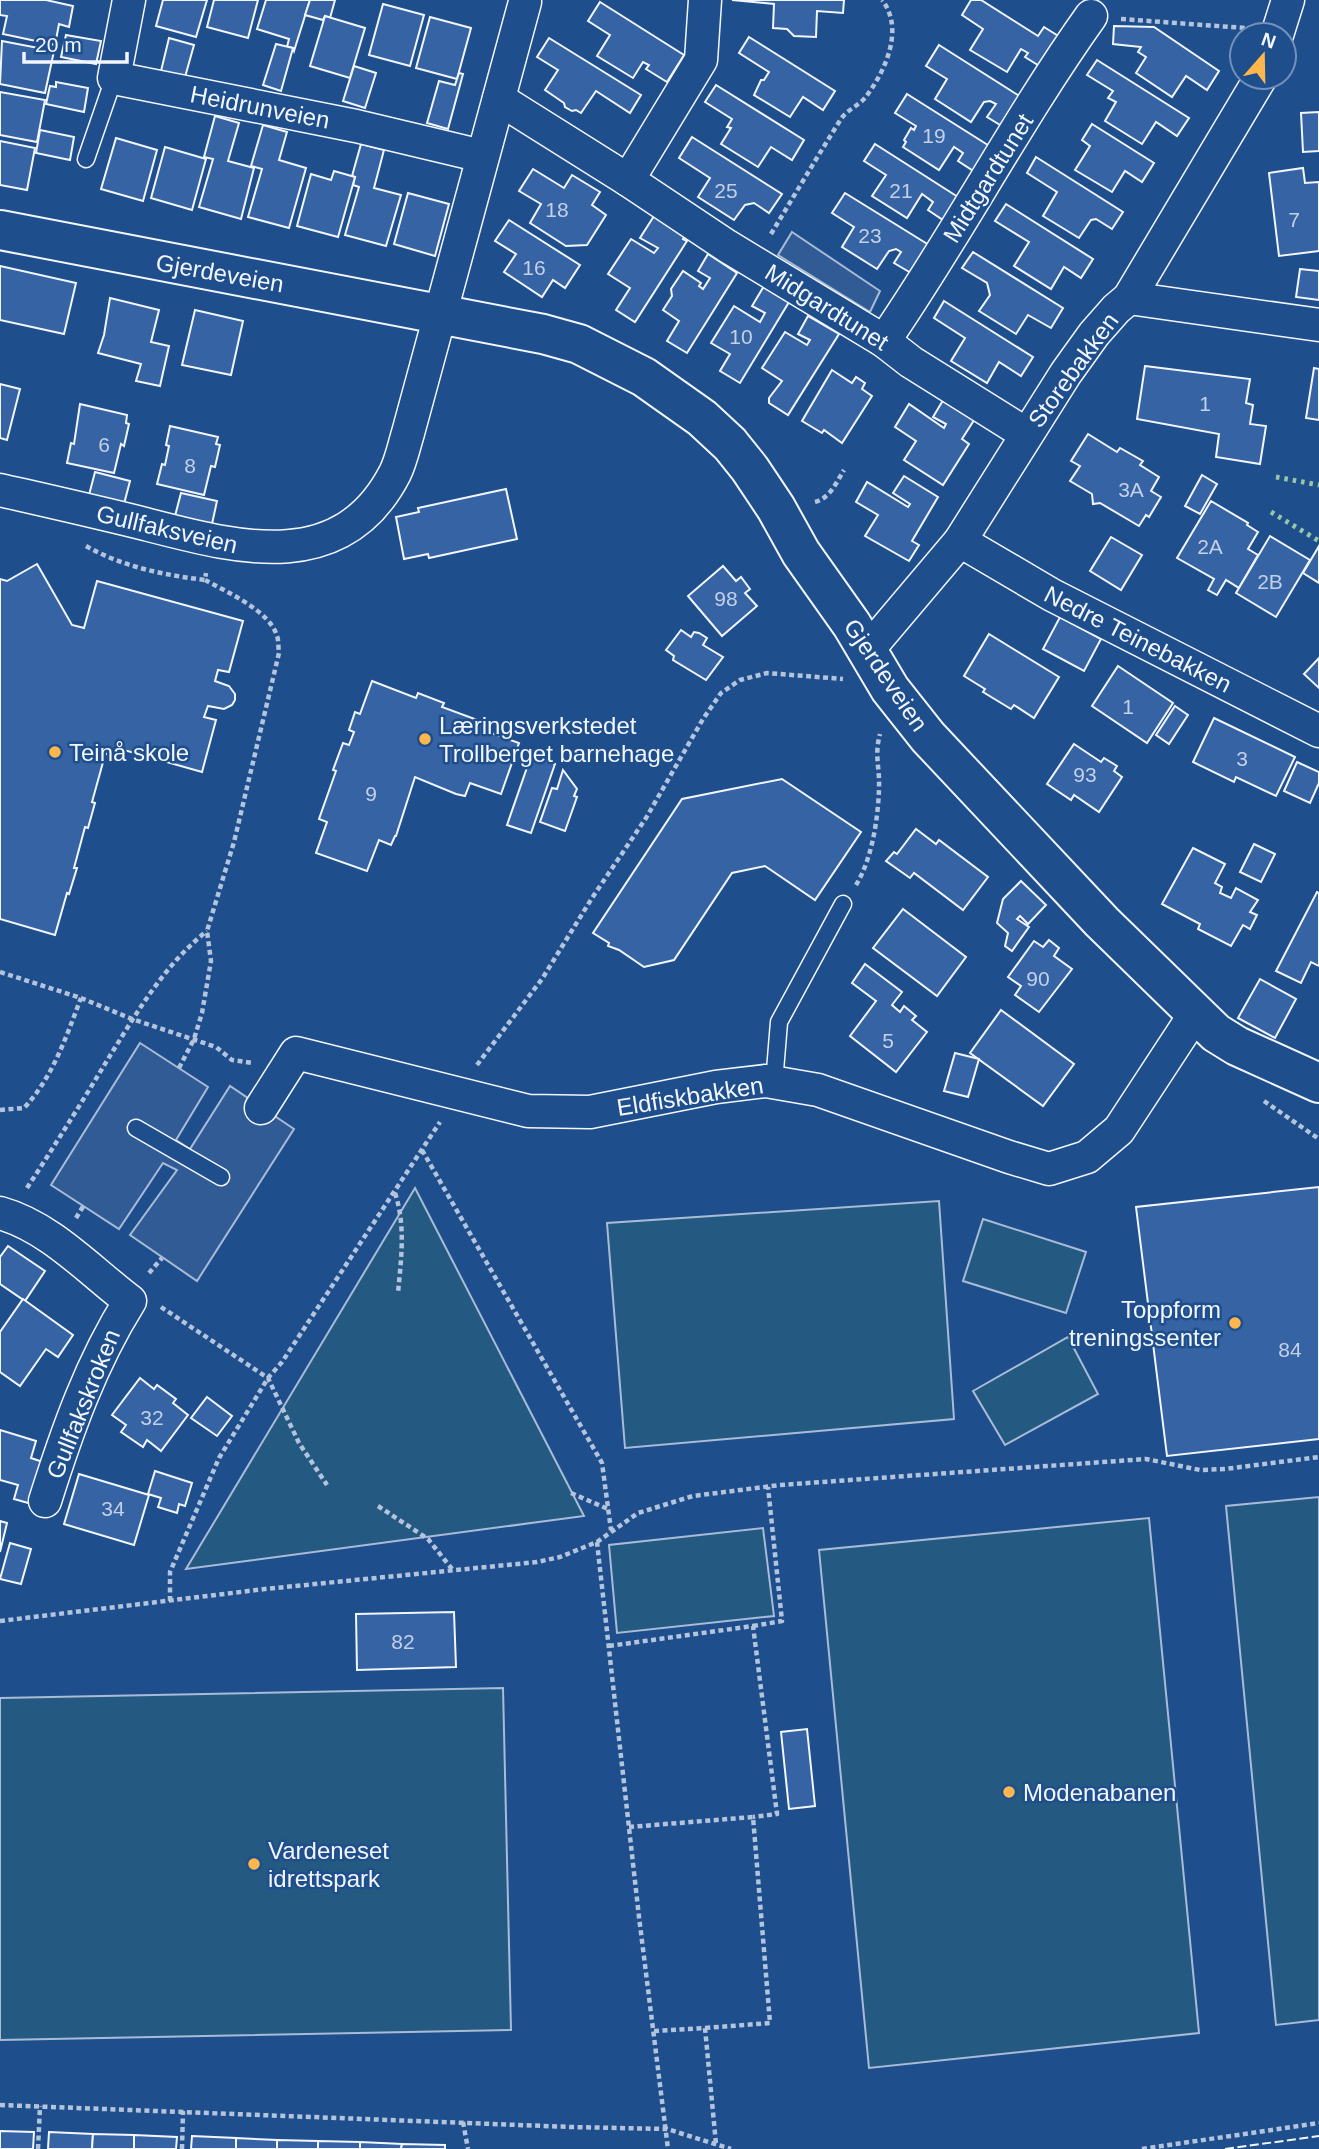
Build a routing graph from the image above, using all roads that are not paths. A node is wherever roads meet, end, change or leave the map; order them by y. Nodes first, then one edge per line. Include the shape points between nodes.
1 (129, 0) edge
2 (705, 0) edge
3 (1288, 0) edge
4 (525, 2) dead end
5 (1091, 16) road end
6 (1282, 21) edge
7 (114, 78) junction
8 (1253, 91) edge
9 (499, 99) junction
10 (482, 156) junction
11 (86, 159) dead end
12 (628, 180) junction
13 (0, 230) edge
14 (1129, 298) junction
15 (440, 314) junction
16 (1319, 325) edge
17 (884, 341) junction
18 (1026, 434) junction
19 (0, 490) edge
20 (960, 541) junction
21 (861, 665) junction
22 (1319, 731) edge
23 (843, 904) road end
24 (1195, 1014) junction
25 (774, 1083) junction
26 (1319, 1083) edge
27 (261, 1108) dead end
28 (136, 1128) dead end
29 (221, 1177) dead end
30 (6, 1214) edge
31 (45, 1501) dead end

1 - 7 street
2 - 12 street via 701,60
3 - 6 street
4 - 9 street
5 - 17 street, Midtgardtunet
7 - 10 street, Heidrunveien
7 - 11 lane
8 - 14 street, Storebakken
9 - 10 street
9 - 12 street, Midgardtunet
10 - 15 street
12 - 17 street, Midgardtunet
13 - 15 street, Gjerdeveien
14 - 16 street
14 - 18 street, Storebakken via 1094,334
15 - 19 street, Gullfaksveien via 396,471 371,507 332,534 295,547 262,548 210,541
15 - 21 street, Gjerdeveien via 579,344 644,377 702,418 750,469 852,625
17 - 18 street, Midgardtunet
18 - 20 street, Storebakken
20 - 21 street, Storebakken
20 - 22 street, Nedre Teinebakken via 1052,595
21 - 24 street, Gjerdeveien via 890,689 928,737
23 - 25 lane via 779,1022
24 - 25 street, Eldfiskbakken via 1119,1130 1087,1157 1049,1169 818,1090
24 - 26 street, Gjerdeveien via 1237,1045
25 - 27 street, Eldfiskbakken via 716,1087 590,1112 528,1111 296,1053
28 - 29 lane
30 - 31 street, Gullfakskroken via 57,1243 130,1301 108,1336

